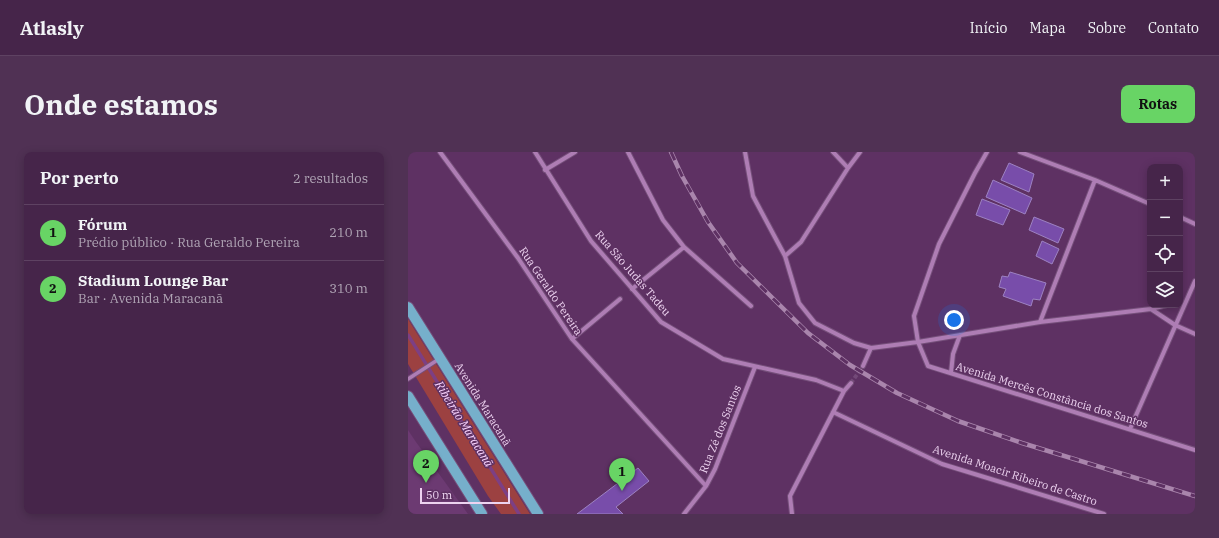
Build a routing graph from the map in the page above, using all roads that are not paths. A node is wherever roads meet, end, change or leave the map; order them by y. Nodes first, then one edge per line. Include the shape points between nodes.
1 (440, 152) edge
2 (534, 152) edge
3 (575, 152) edge
4 (628, 152) edge
5 (745, 152) edge
6 (833, 152) edge
7 (860, 152) edge
8 (987, 152) edge
9 (1020, 152) edge
10 (848, 168) junction
11 (545, 170) junction
12 (1096, 180) junction
13 (1147, 203) edge
14 (1183, 218) edge
15 (1195, 224) edge
16 (684, 247) junction
17 (786, 256) junction
18 (1195, 281) edge
19 (632, 290) junction
20 (620, 299) dead end
21 (1186, 301) junction
22 (1183, 302) edge
23 (751, 306) dead end
24 (408, 307) edge
25 (1154, 308) edge
26 (1150, 309) junction
27 (1040, 322) junction
28 (1175, 325) junction
29 (1195, 334) edge
30 (960, 336) junction
31 (572, 339) junction
32 (918, 342) junction
33 (871, 348) junction
34 (440, 358) junction
35 (863, 366) tunnel mouth
36 (755, 367) junction
37 (951, 373) junction
38 (408, 379) edge
39 (851, 383) tunnel mouth
40 (844, 391) junction
41 (408, 396) edge
42 (833, 412) junction
43 (1130, 429) junction
44 (1195, 450) edge
45 (706, 486) junction
46 (482, 514) edge
47 (538, 514) edge
48 (684, 514) edge
49 (792, 514) edge
50 (1104, 514) edge

1 - 31 street, Rua Geraldo Pereira via 518,258
2 - 11 street, Rua São Judas Tadeu
3 - 11 street
4 - 16 street via 663,220
5 - 17 street via 753,196
6 - 10 street
7 - 10 street
8 - 32 street via 939,244 914,316
9 - 12 street
10 - 17 street via 801,242
11 - 19 street, Rua São Judas Tadeu via 591,241
12 - 13 street
12 - 27 street
14 - 15 street
16 - 19 street
16 - 23 street
17 - 33 street via 800,303 815,323 854,343
18 - 21 street
19 - 36 street, Rua São Judas Tadeu via 661,322 723,359
20 - 31 street
21 - 22 street
21 - 28 street
24 - 34 main road, Avenida Maracanã
25 - 26 street
26 - 27 street
26 - 28 street
27 - 30 street
28 - 29 street
28 - 43 street
30 - 32 street
30 - 37 street via 953,354
31 - 45 street, Rua Geraldo Pereira
32 - 33 street
32 - 37 street, Avenida Mercês Constância dos Santos via 928,366
33 - 35 street
34 - 38 street
34 - 47 main road, Avenida Maracanã
36 - 40 street, Rua São Judas Tadeu via 816,380
36 - 45 street, Rua Zé dos Santos via 715,470
37 - 43 street, Avenida Mercês Constância dos Santos
39 - 40 street
40 - 42 street
41 - 46 main road
42 - 49 street via 790,496
42 - 50 street, Avenida Moacir Ribeiro de Castro via 942,464
43 - 44 street, Avenida Mercês Constância dos Santos
45 - 48 street, Rua Zé dos Santos

